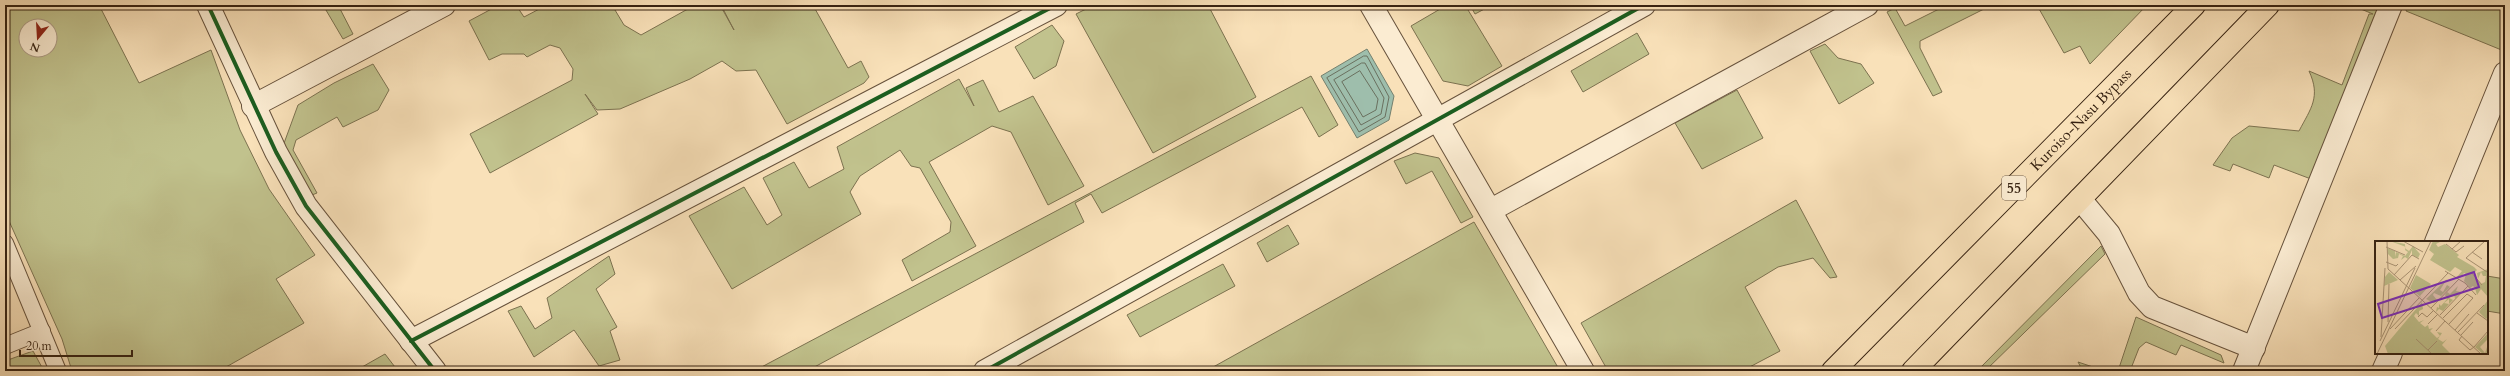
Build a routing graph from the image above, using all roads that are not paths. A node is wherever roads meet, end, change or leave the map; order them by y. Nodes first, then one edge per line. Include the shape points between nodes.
1 (208, 5) edge
2 (444, 5) edge
3 (1056, 5) edge
4 (1370, 5) edge
5 (1644, 5) edge
6 (1867, 5) edge
7 (2194, 5) edge
8 (2268, 5) edge
9 (2391, 5) edge
10 (2505, 73) edge
11 (253, 106) junction
12 (1437, 120) junction
13 (2080, 199) junction
14 (1492, 210) junction
15 (2436, 241) edge
16 (5, 244) edge
17 (42, 331) junction
18 (411, 341) junction
19 (5, 346) edge
20 (2254, 348) junction
21 (2391, 354) edge
22 (58, 371) edge
23 (435, 371) edge
24 (985, 371) edge
25 (1583, 371) edge
26 (1833, 371) edge
27 (1913, 371) edge
28 (2244, 371) edge
29 (2383, 371) edge

1 - 11 street
2 - 11 street
3 - 18 street
4 - 12 street
5 - 12 street
6 - 14 street
7 - 26 main road, Kuroiso-Nasu Bypass / 55
8 - 13 main road
9 - 20 street
10 - 15 street
11 - 18 street via 306,206
12 - 14 street
12 - 24 street
13 - 20 street via 2109,234 2139,293 2152,308
13 - 27 main road
14 - 25 street
16 - 17 lane
17 - 19 lane
17 - 22 lane
18 - 23 street
20 - 28 street
21 - 29 street

